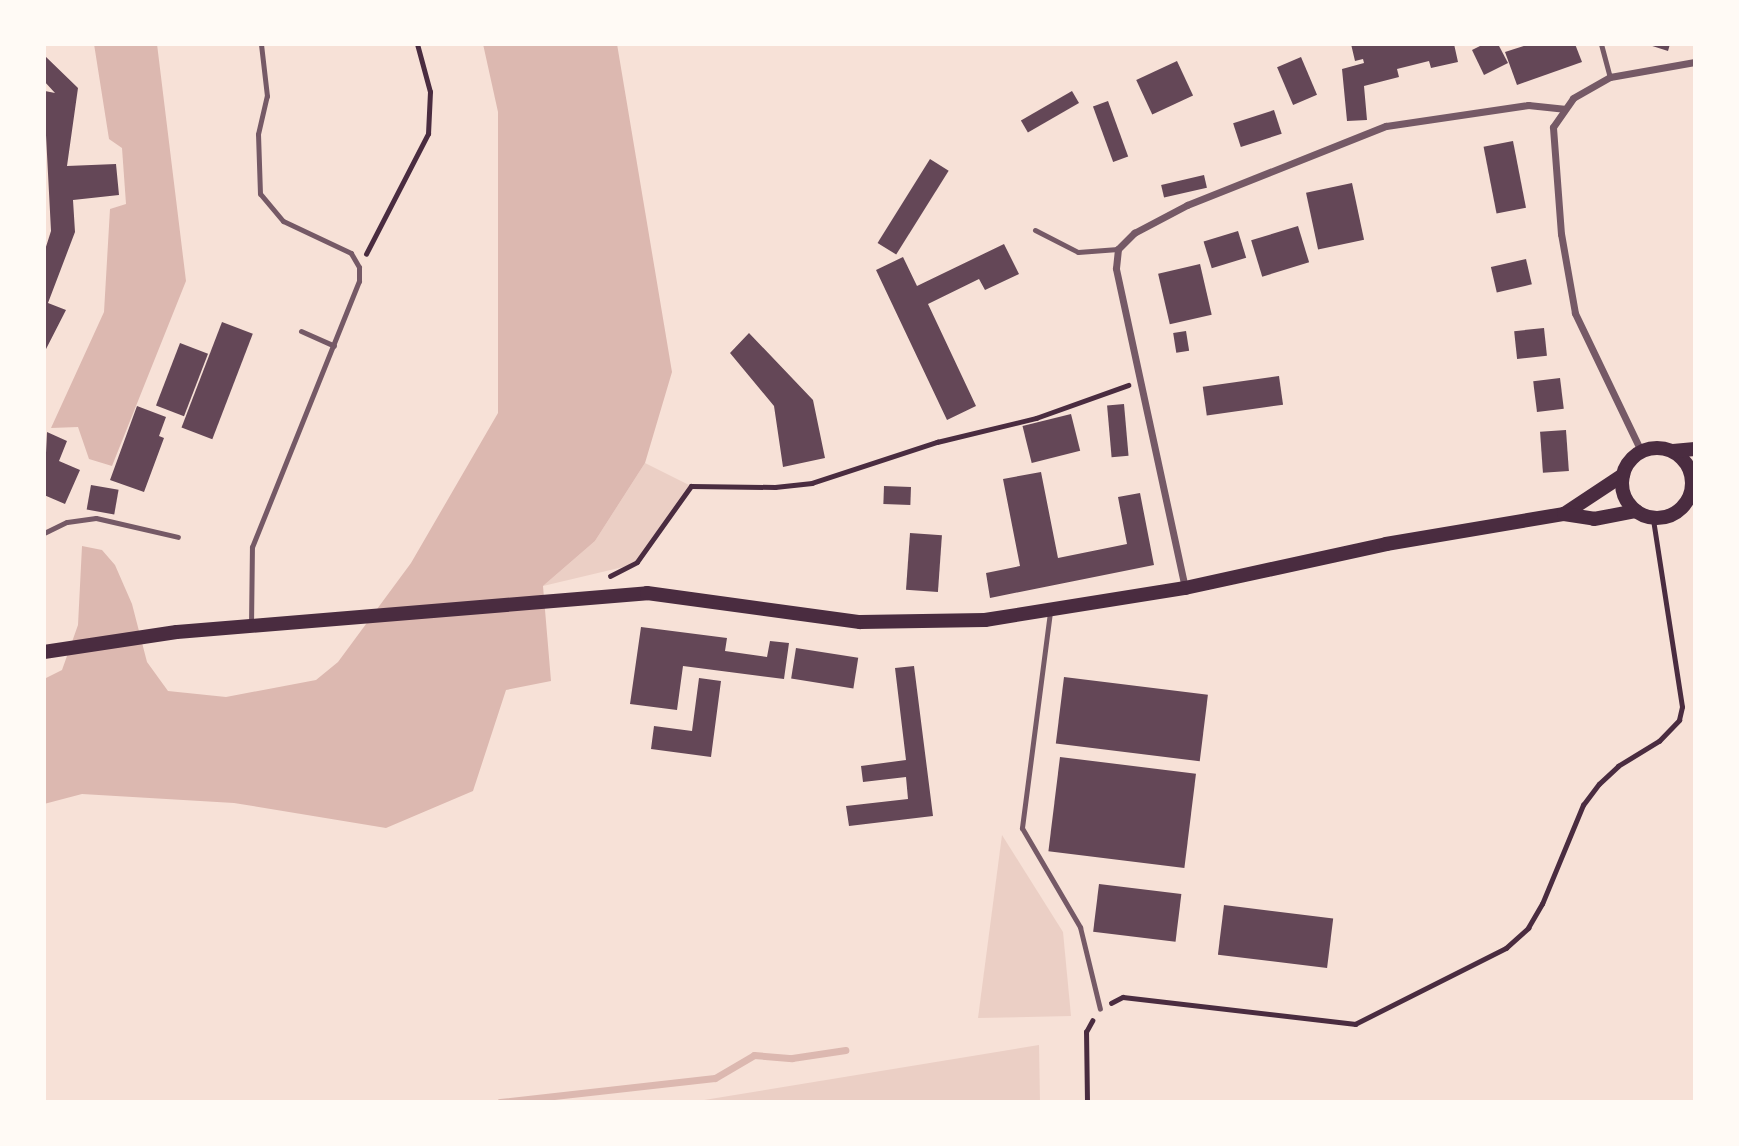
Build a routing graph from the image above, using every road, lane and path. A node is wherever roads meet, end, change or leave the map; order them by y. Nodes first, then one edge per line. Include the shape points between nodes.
1 (261, 44) edge
2 (417, 44) edge
3 (1601, 44) edge
4 (1695, 54) edge
5 (1694, 62) edge
6 (1610, 77) junction
7 (1564, 109) junction
8 (1035, 230) dead end
9 (1118, 249) junction
10 (359, 267) junction
11 (301, 331) dead end
12 (334, 346) junction
13 (1142, 380) junction
14 (1695, 449) edge
15 (1641, 451) junction
16 (1673, 451) junction
17 (1623, 474) junction
18 (1693, 492) edge
19 (1636, 511) junction
20 (1564, 514) junction
21 (1653, 518) junction
22 (44, 533) edge
23 (178, 537) dead end
24 (1185, 587) junction
25 (583, 595) junction
26 (1050, 612) junction
27 (250, 628) junction
28 (44, 652) edge
29 (1100, 1009) junction
30 (1087, 1102) edge

1 - 10 lane via 267,96 258,134 260,194 283,221 351,253
2 - 10 path via 430,92 428,134
3 - 6 lane
4 - 5 lane
5 - 6 street
6 - 7 street via 1579,93
7 - 9 street via 1528,105 1386,126 1187,205 1134,233
7 - 15 street via 1553,127 1552,142 1575,313
8 - 9 lane via 1078,251
9 - 13 street via 1116,268
10 - 12 lane via 359,281
11 - 12 lane
12 - 27 lane via 252,547
13 - 24 street
13 - 25 path via 1036,418 937,442 812,483 691,486 637,562
14 - 16 main road
15 - 16 main road
15 - 17 main road
16 - 18 main road via 1688,465
17 - 19 main road via 1624,495
17 - 20 main road
18 - 21 main road via 1676,513
19 - 20 main road via 1594,519
19 - 21 main road
20 - 24 main road via 1386,544
21 - 29 path via 1682,707 1679,720 1660,741 1618,766 1583,805 1542,904 1528,928 1506,948 1355,1024 1123,997
22 - 23 lane via 67,522 96,518
24 - 26 main road
25 - 26 main road via 647,593 820,618 906,624
25 - 27 main road
26 - 29 lane via 1021,828 1080,927
27 - 28 main road via 64,646
29 - 30 path via 1086,1032

